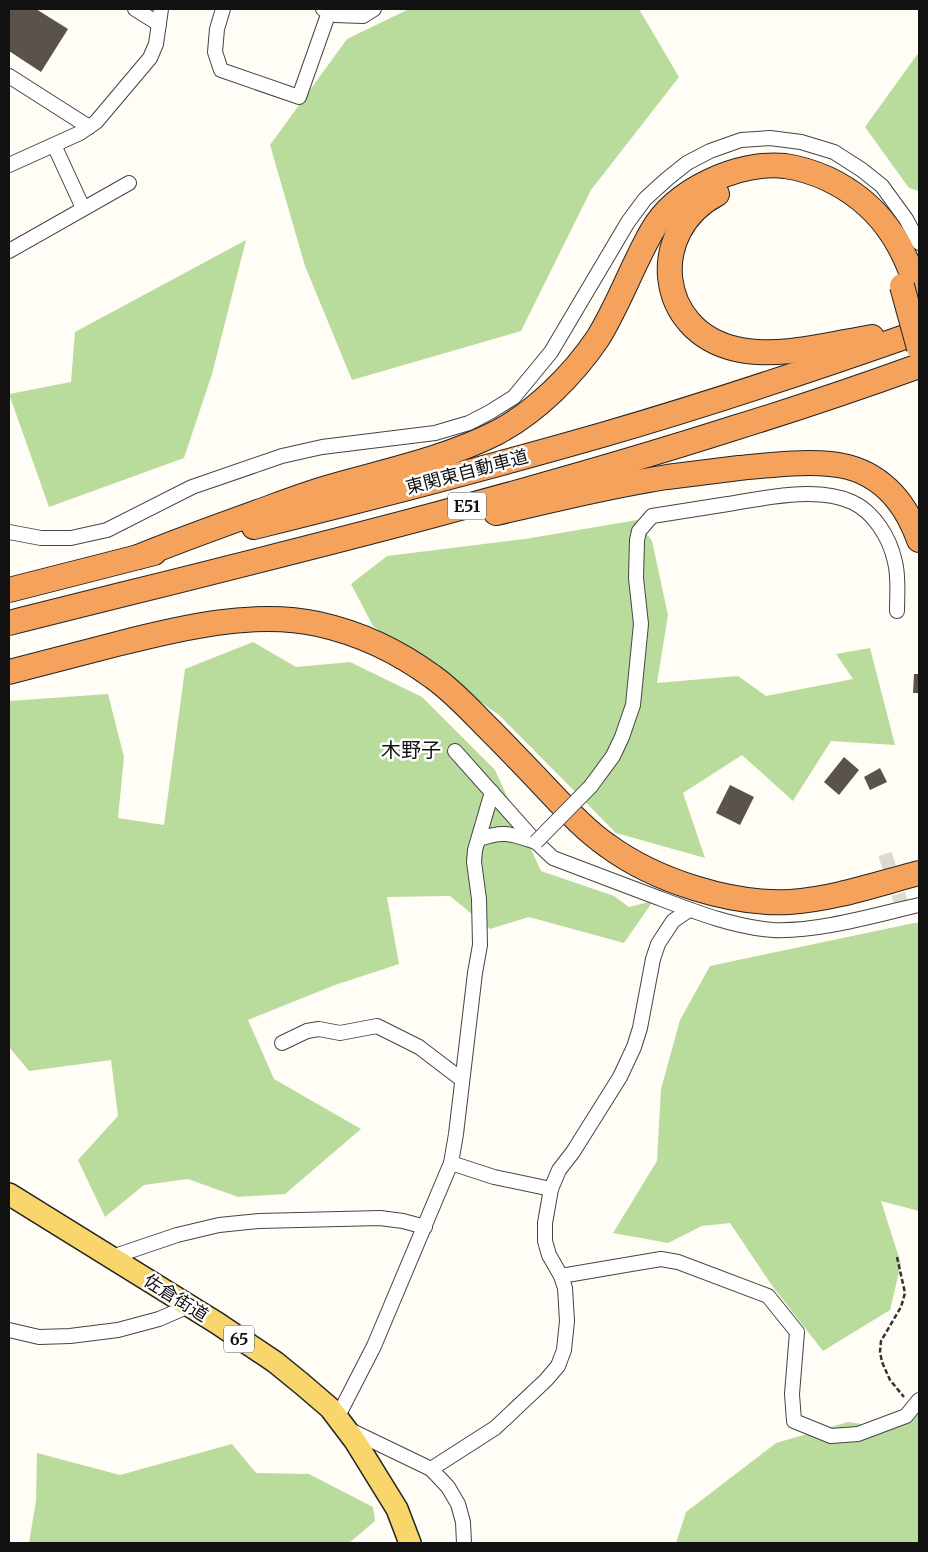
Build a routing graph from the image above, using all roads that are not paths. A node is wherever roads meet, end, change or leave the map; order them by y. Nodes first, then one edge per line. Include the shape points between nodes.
1 (135, 9) edge
2 (161, 9) edge
3 (223, 9) edge
4 (374, 9) edge
5 (326, 10) edge
6 (159, 24) junction
7 (9, 76) edge
8 (89, 127) junction
9 (54, 145) junction
10 (9, 165) edge
11 (129, 183) dead end
12 (83, 208) junction
13 (919, 243) edge
14 (9, 250) edge
15 (913, 289) edge
16 (919, 324) edge
17 (919, 332) edge
18 (919, 348) edge
19 (919, 366) edge
20 (9, 532) edge
21 (919, 540) edge
22 (138, 557) junction
23 (172, 583) junction
24 (9, 590) edge
25 (897, 611) dead end
26 (9, 623) edge
27 (9, 672) edge
28 (456, 751) dead end
29 (492, 792) junction
30 (479, 839) junction
31 (536, 842) junction
32 (919, 873) edge
33 (919, 905) edge
34 (689, 910) junction
35 (282, 1043) dead end
36 (462, 1080) junction
37 (451, 1163) junction
38 (551, 1190) junction
39 (9, 1194) edge
40 (424, 1227) junction
41 (112, 1257) junction
42 (561, 1276) junction
43 (189, 1306) junction
44 (9, 1330) edge
45 (916, 1403) edge
46 (341, 1423) junction
47 (431, 1469) junction
48 (410, 1543) edge
49 (464, 1543) edge

1 - 6 street
2 - 6 street
3 - 5 street via 215,52 221,70 299,97
4 - 5 street via 363,16 335,15
6 - 8 street via 150,58
7 - 8 street
8 - 9 street
9 - 10 street
9 - 12 street
11 - 12 street
12 - 14 street
13 - 20 street via 882,186 834,152 802,142 770,138 741,140 687,163 645,199 551,352 514,397 490,412 469,423 435,433 322,447 282,456 192,486 107,530 71,538 41,538
15 - 16 highway via 857,215 825,193 779,180 747,183 702,202 692,210 680,229 670,266 675,297 688,321 704,336 735,349 753,352 795,350 882,336
15 - 18 highway, bridge
15 - 22 highway via 908,264 893,233 882,218 845,187 824,177 784,166 736,171 693,189 669,210 653,229 596,341 550,394 519,419 497,433 449,453 328,487
17 - 22 highway, 東関東自動車道 / E51 via 603,435
19 - 23 highway, 東関東自動車道 / E51 via 733,429 623,461
21 - 23 highway via 900,502 884,485 867,475 848,467 828,464 767,465 622,485
22 - 24 highway, 東関東自動車道 / E51
23 - 26 highway, 東関東自動車道 / E51
25 - 31 street, bridge via 895,561 889,543 878,523 852,502 812,494 770,497 652,516 639,531 637,540 636,578 641,624 632,705 622,737 613,756 591,786
27 - 32 highway via 174,630 223,622 273,619 317,624 361,637 404,657 435,678 608,847 660,875 723,896 758,902 791,902 829,897
28 - 29 street
29 - 30 street
29 - 31 street
30 - 31 street via 505,833
30 - 36 street via 474,862 480,945
31 - 34 street via 553,858
33 - 34 street via 838,924 774,930 732,923
34 - 38 street via 674,920 658,944 634,1047 620,1077 559,1170
35 - 36 street via 307,1031 319,1029 340,1033 377,1026 419,1047
36 - 37 street
37 - 38 street via 494,1178
37 - 40 street
38 - 42 street via 545,1241
39 - 41 main road, 佐倉街道 / 65
40 - 41 street via 380,1218 259,1221 219,1225 177,1235
40 - 46 street
41 - 43 main road, 佐倉街道 / 65
42 - 45 street via 661,1259 678,1262 768,1296 797,1332 792,1394 794,1421 831,1436 858,1434 906,1416
42 - 47 street via 567,1321 564,1350 558,1366 495,1428
43 - 44 street via 159,1319 118,1330 39,1337
43 - 46 main road, 佐倉街道 / 65 via 275,1362 330,1408
46 - 47 street
46 - 48 main road, 佐倉街道 / 65 via 387,1491
47 - 49 street via 458,1504 464,1522

